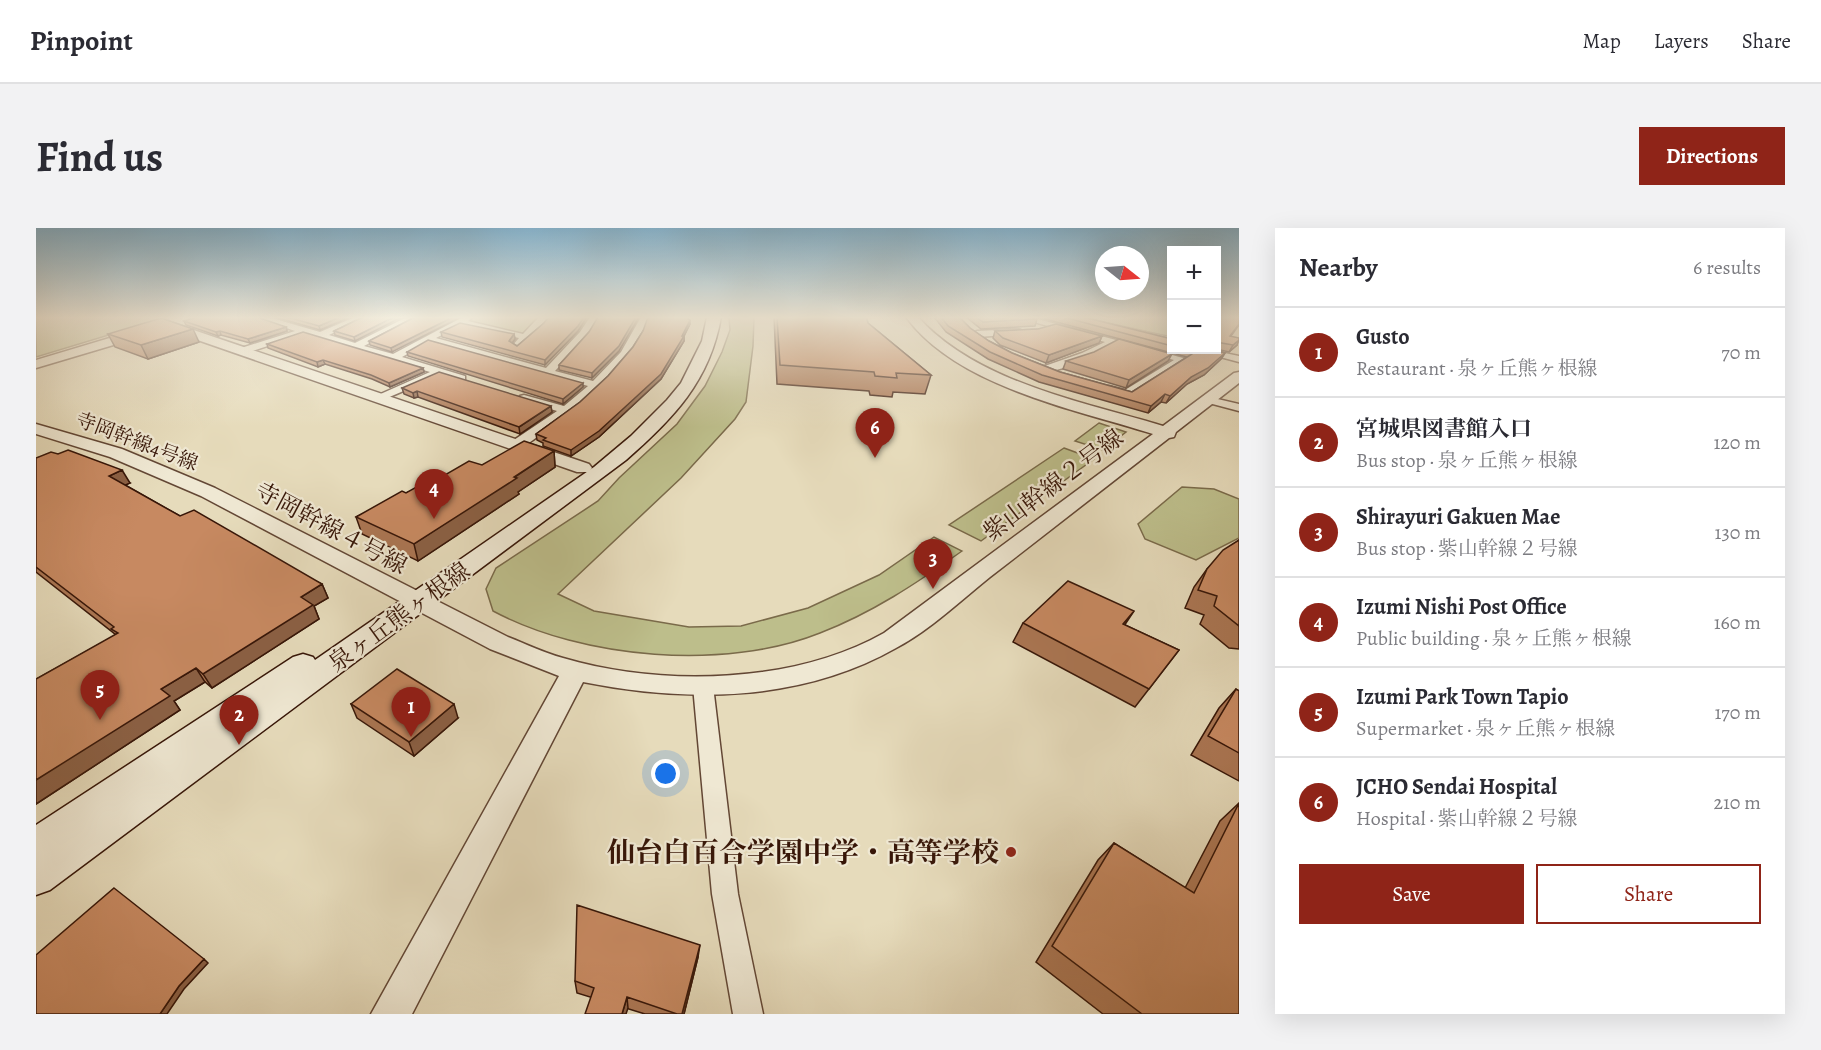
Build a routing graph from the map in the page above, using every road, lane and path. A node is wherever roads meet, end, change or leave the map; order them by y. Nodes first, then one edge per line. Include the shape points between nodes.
1 (71, 354) edge
2 (251, 354) edge
3 (380, 354) edge
4 (401, 354) edge
5 (483, 354) edge
6 (509, 354) edge
7 (565, 354) edge
8 (624, 354) edge
9 (690, 354) edge
10 (705, 354) edge
11 (952, 354) edge
12 (1089, 354) edge
13 (1162, 354) edge
14 (1217, 354) edge
15 (393, 358) junction
16 (503, 359) junction
17 (1239, 359) edge
18 (36, 364) edge
19 (549, 371) junction
20 (439, 372) junction
21 (1066, 375) edge
22 (1239, 376) edge
23 (470, 381) edge
24 (595, 385) junction
25 (1096, 385) edge
26 (513, 394) edge
27 (380, 398) junction
28 (1209, 400) junction
29 (1239, 408) edge
30 (566, 410) junction
31 (36, 429) edge
32 (1168, 432) junction
33 (516, 445) junction
34 (583, 468) junction
35 (220, 498) joint
36 (412, 598) junction
37 (575, 671) junction
38 (703, 686) junction
39 (36, 846) edge
40 (36, 877) edge
41 (391, 1014) edge
42 (748, 1014) edge

1 - 18 street
2 - 27 street
3 - 15 street
4 - 15 street
5 - 16 street
6 - 16 street
7 - 19 street
8 - 24 street
9 - 34 main road, 泉ヶ丘熊ヶ根線 via 660,400
10 - 36 main road, 泉ヶ丘熊ヶ根線 via 692,379 649,429 601,471
11 - 32 street via 994,376
12 - 21 street via 1041,367
13 - 25 street via 1182,359 1127,394
14 - 17 street
15 - 20 street
16 - 19 street
19 - 24 street
20 - 23 street
20 - 27 street
22 - 28 street, 紫山幹線２号線
24 - 30 street
26 - 30 street
27 - 33 street
28 - 29 street
28 - 32 street, 紫山幹線２号線
30 - 33 street
31 - 35 street, 寺岡幹線4号線 via 116,453
32 - 38 street, 紫山幹線２号線 via 882,646 843,663 791,676
33 - 34 street
34 - 36 main road, 泉ヶ丘熊ヶ根線
35 - 36 street, 寺岡幹線４号線
36 - 37 street, 紫山幹線２号線 via 499,644
36 - 39 main road, 泉ヶ丘熊ヶ根線
36 - 40 main road, 泉ヶ丘熊ヶ根線
37 - 38 street, 紫山幹線２号線 via 657,684
37 - 41 street
38 - 42 street via 725,894

